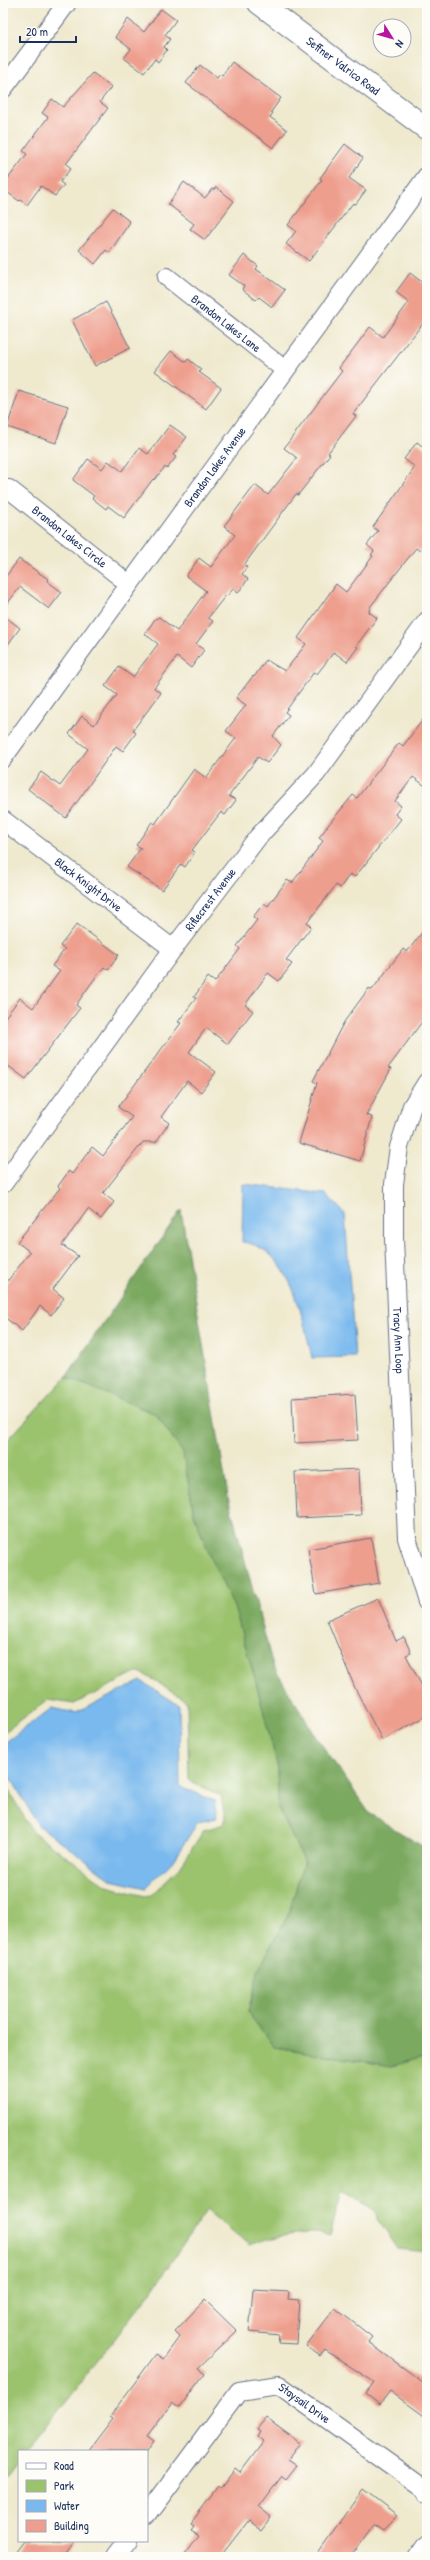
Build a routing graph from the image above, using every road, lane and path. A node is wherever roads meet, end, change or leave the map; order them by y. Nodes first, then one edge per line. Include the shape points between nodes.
1 (66, 3) edge
2 (259, 3) edge
3 (3, 89) edge
4 (427, 129) edge
5 (427, 176) edge
6 (167, 277) dead end
7 (285, 370) junction
8 (9, 489) dead end
9 (129, 584) junction
10 (427, 621) edge
11 (3, 758) edge
12 (3, 820) edge
13 (173, 949) junction
14 (427, 1082) edge
15 (3, 1184) edge
16 (427, 1602) edge
17 (427, 2494) edge
18 (148, 2514) edge
19 (127, 2542) edge
20 (427, 2544) edge
21 (116, 2557) edge
22 (417, 2557) edge

1 - 3 street
2 - 4 street, Seffner Valrico Road
5 - 7 street, Brandon Lakes Avenue
6 - 7 street, Brandon Lakes Lane
7 - 9 street, Brandon Lakes Avenue
8 - 9 street, Brandon Lakes Circle
9 - 11 street, Brandon Lakes Avenue
10 - 13 street, Riflecrest Avenue via 316,774 258,837
12 - 13 street, Black Knight Drive
13 - 15 street, Riflecrest Avenue
14 - 16 street, Tracy Ann Loop via 412,1106 399,1147 394,1184 394,1239 407,1538
17 - 18 street, Staysail Drive via 426,2490 280,2385 239,2391
19 - 21 street
20 - 22 street

